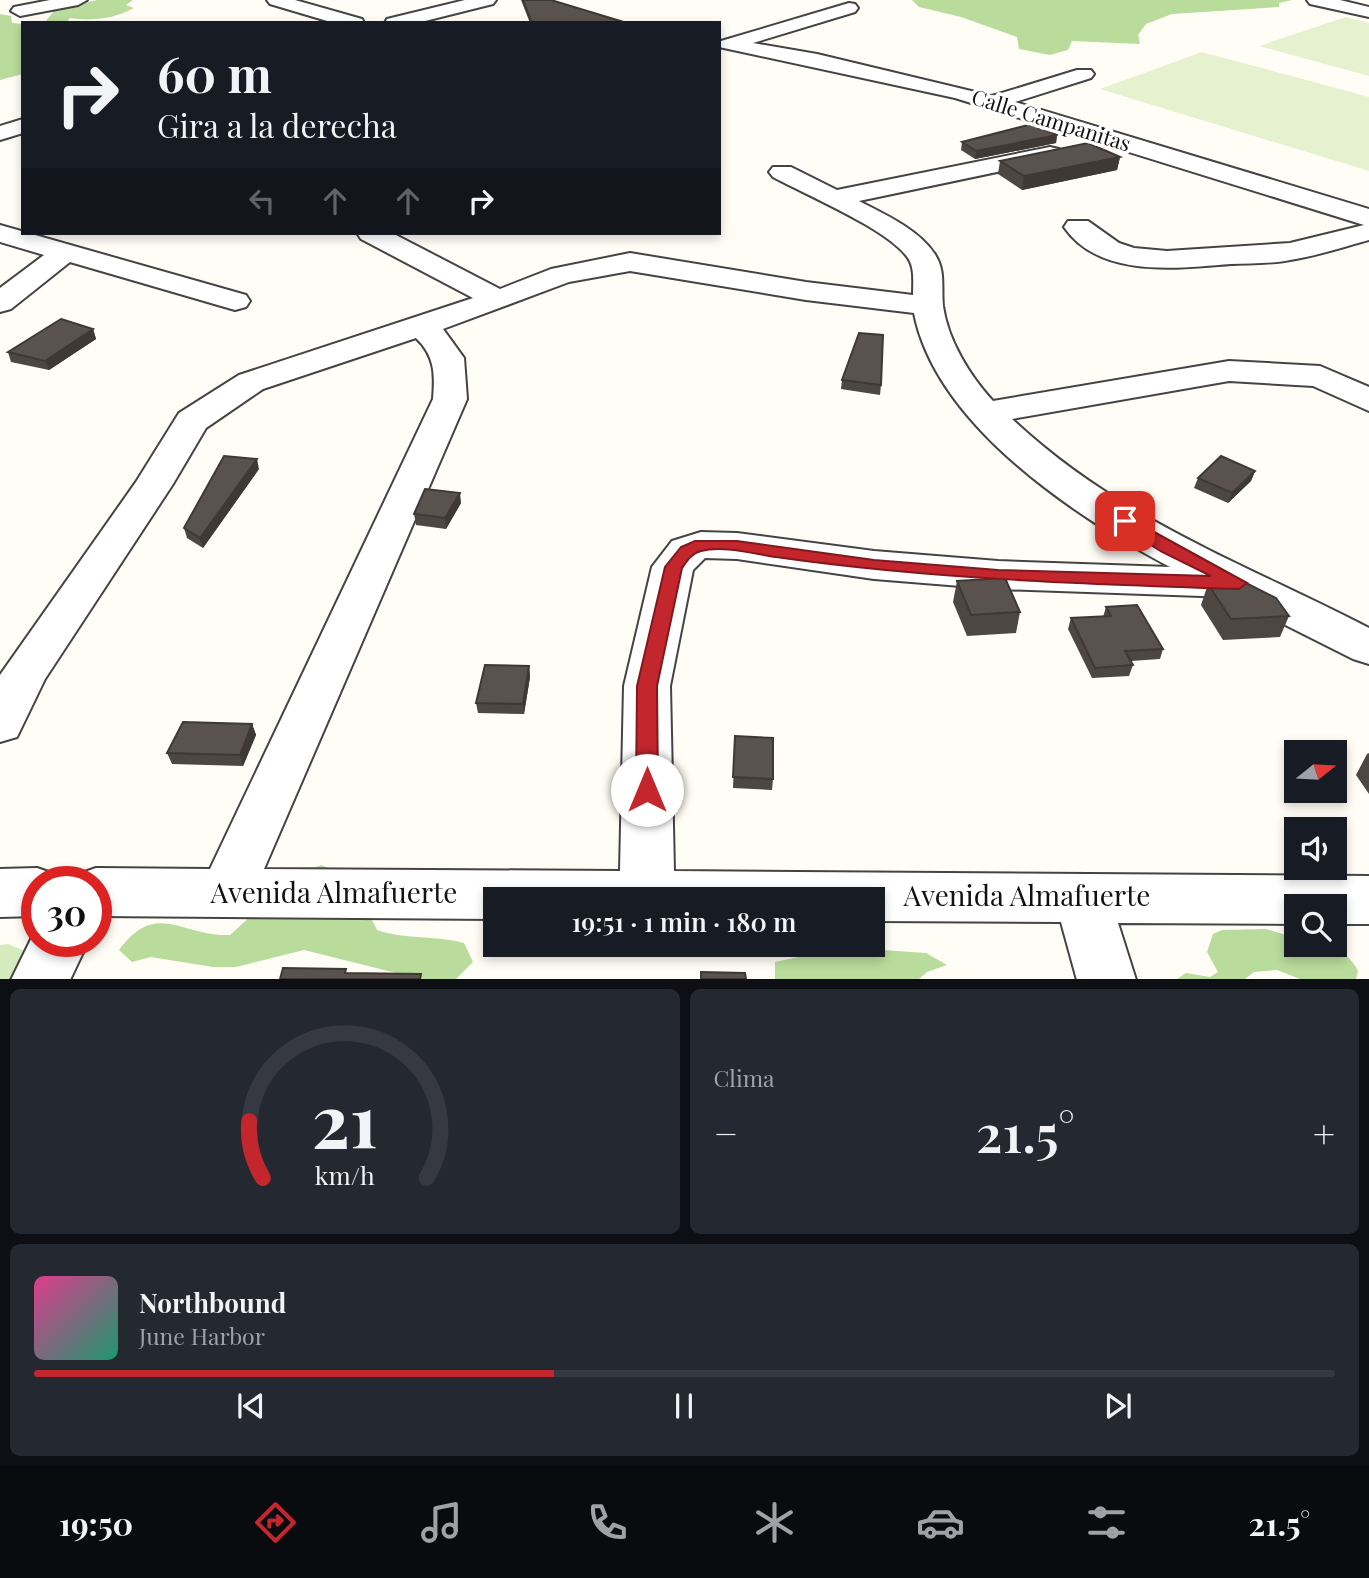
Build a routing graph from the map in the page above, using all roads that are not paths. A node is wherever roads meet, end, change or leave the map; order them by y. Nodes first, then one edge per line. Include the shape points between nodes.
1 (78, 0) edge
2 (276, 0) edge
3 (487, 0) edge
4 (1323, 1) edge
5 (849, 8) dead end
6 (20, 11) dead end
7 (1369, 12) edge
8 (417, 16) junction
9 (348, 21) edge
10 (401, 21) edge
11 (431, 21) edge
12 (723, 46) edge
13 (1084, 74) dead end
14 (994, 102) junction
15 (21, 127) edge
16 (0, 133) edge
17 (1111, 141) junction
18 (782, 172) dead end
19 (831, 199) junction
20 (1369, 218) edge
21 (1078, 227) dead end
22 (1369, 232) edge
23 (0, 233) edge
24 (375, 235) edge
25 (64, 253) junction
26 (499, 300) junction
27 (235, 301) dead end
28 (0, 303) edge
29 (928, 306) junction
30 (422, 326) junction
31 (1369, 401) edge
32 (985, 413) junction
33 (1239, 583) junction
34 (1369, 648) edge
35 (0, 724) edge
36 (647, 887) edge
37 (21, 892) edge
38 (112, 892) edge
39 (0, 893) edge
40 (226, 893) junction
41 (483, 894) edge
42 (885, 896) edge
43 (1082, 896) junction
44 (1369, 900) edge
45 (51, 957) edge
46 (40, 979) edge
47 (1107, 979) edge

1 - 6 street
2 - 9 street
3 - 8 street
4 - 7 street
5 - 12 street
8 - 10 street
8 - 11 street
12 - 14 street, Calle Campanitas via 866,71
13 - 14 street
14 - 17 street, Calle Campanitas
15 - 16 street
17 - 19 street
17 - 20 street, Calle Campanitas
18 - 19 street
19 - 29 street via 900,237 922,256 929,276
21 - 22 street via 1109,249 1167,260 1290,252
23 - 25 street
24 - 26 street
25 - 27 street
25 - 28 street
26 - 29 street via 561,275 630,262
26 - 30 street
29 - 32 street via 934,332 962,385
30 - 35 street via 251,382 192,421 27,669
30 - 40 street via 446,348 453,370 450,399
31 - 32 street via 1320,376 1229,371
32 - 33 street via 1081,494 1168,548
33 - 34 street
33 - 36 street via 998,575 874,565 737,546 701,545 687,550 673,567 647,686
37 - 39 street
38 - 40 street, Avenida Almafuerte
40 - 41 street, Avenida Almafuerte
42 - 43 street, Avenida Almafuerte
43 - 44 street, Avenida Almafuerte
43 - 47 street
45 - 46 street

